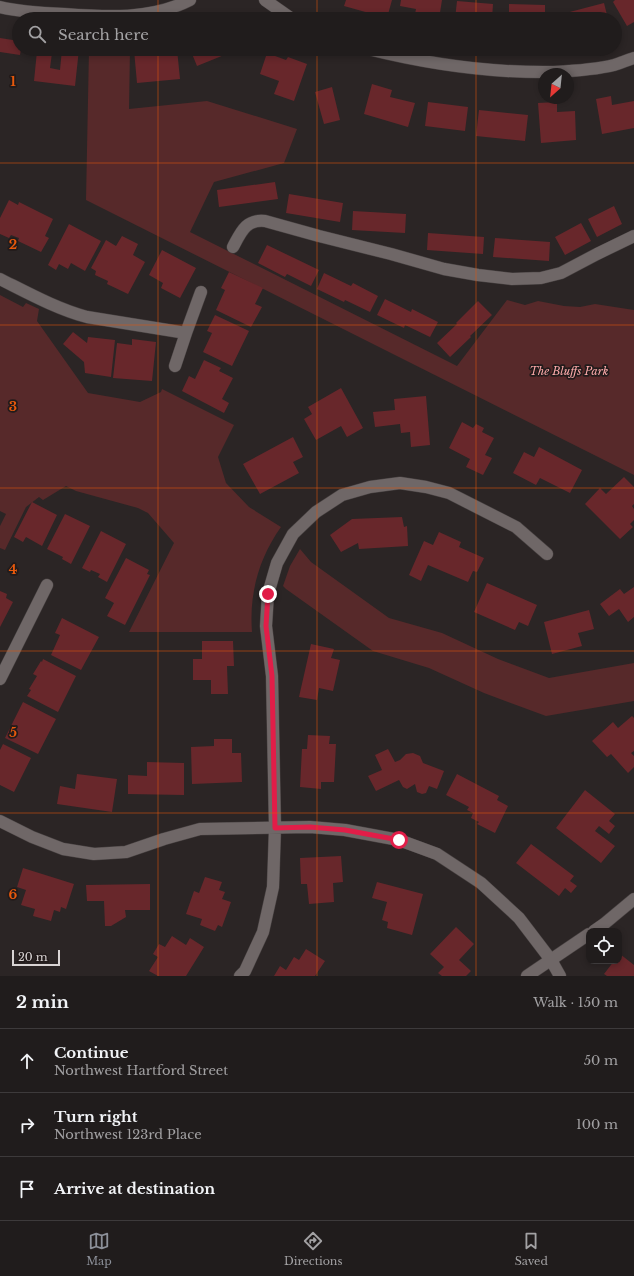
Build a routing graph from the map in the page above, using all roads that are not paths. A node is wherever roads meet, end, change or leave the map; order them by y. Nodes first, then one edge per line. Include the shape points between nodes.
1 (190, 0) edge
2 (265, 0) edge
3 (0, 7) edge
4 (37, 12) edge
5 (157, 12) edge
6 (282, 12) edge
7 (400, 56) edge
8 (634, 58) edge
9 (634, 236) edge
10 (233, 247) dead end
11 (0, 279) edge
12 (201, 292) dead end
13 (186, 333) junction
14 (176, 366) dead end
15 (547, 554) dead end
16 (47, 585) dead end
17 (0, 679) edge
18 (0, 821) edge
19 (275, 828) junction
20 (634, 899) edge
21 (598, 928) edge
22 (586, 936) edge
23 (551, 960) junction
24 (240, 976) edge
25 (527, 976) edge
26 (560, 976) edge

1 - 5 street
2 - 6 street
3 - 4 street
7 - 8 street via 447,65 532,72 576,71 612,65
9 - 10 street via 561,273 526,280 444,270 257,220 242,231
11 - 13 street via 74,314
12 - 13 street
13 - 14 street
15 - 19 street via 516,528 449,493 400,483 370,487 342,495 316,512 293,534 277,563 268,594 266,626 272,676
16 - 17 street
18 - 19 street via 63,849 94,854 126,852 200,829
19 - 23 street via 345,830 399,840 437,854 481,882 519,918
19 - 24 street via 273,887 263,932
20 - 21 street
22 - 23 street
23 - 25 street
23 - 26 street

